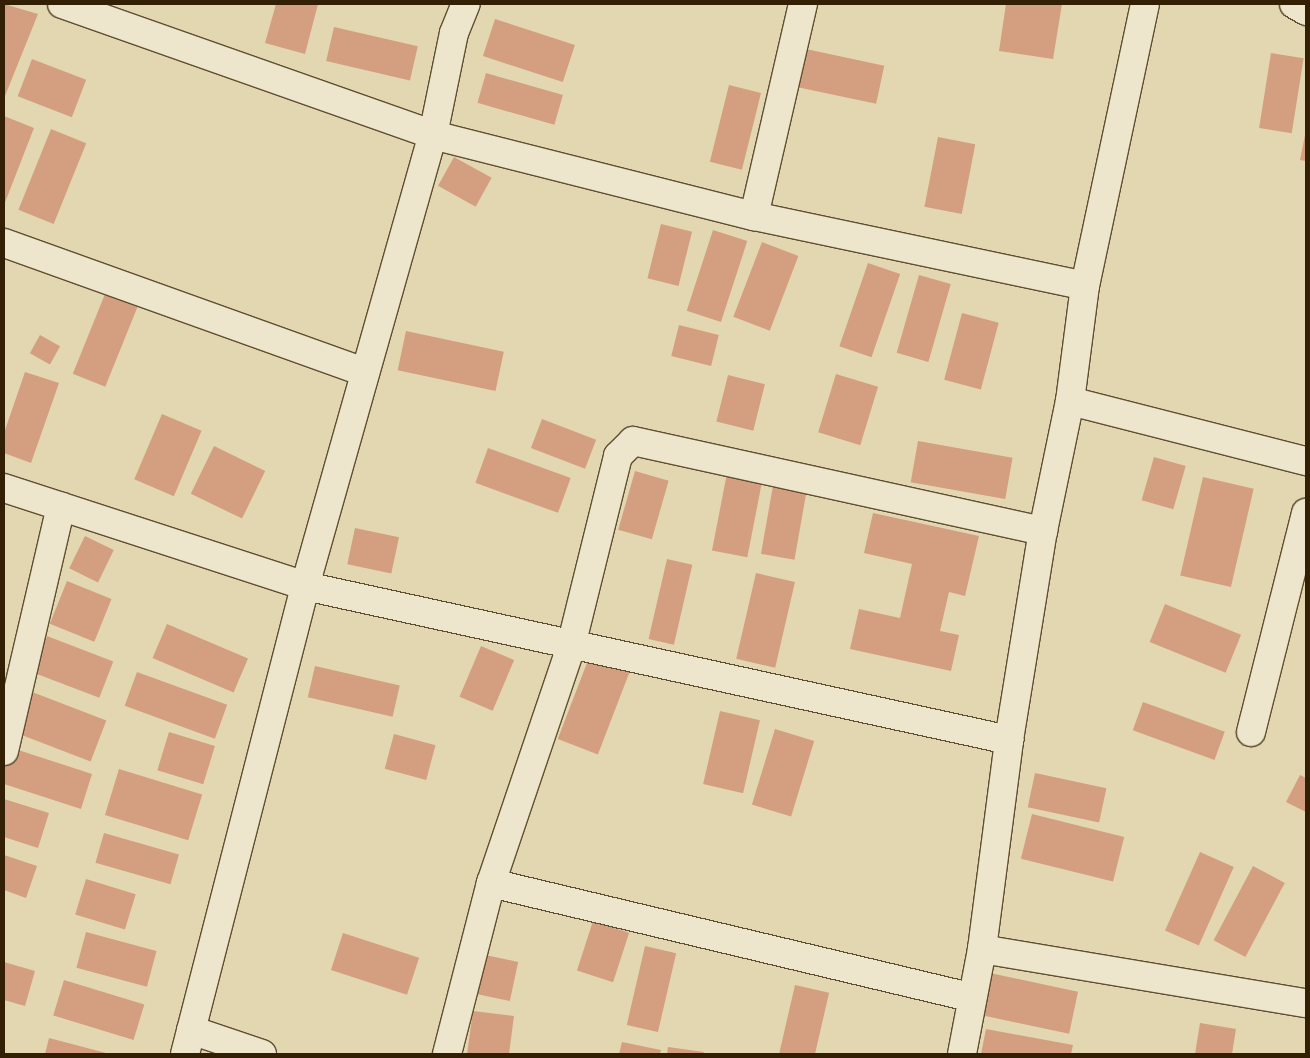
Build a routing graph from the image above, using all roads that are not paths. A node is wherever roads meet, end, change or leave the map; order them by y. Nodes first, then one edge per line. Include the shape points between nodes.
1 (62, 4) edge
2 (466, 4) edge
3 (803, 4) edge
4 (1145, 4) edge
5 (1294, 4) edge
6 (1306, 10) edge
7 (433, 135) junction
8 (754, 216) junction
9 (4, 243) edge
10 (1085, 286) junction
11 (365, 372) junction
12 (1070, 401) junction
13 (1306, 461) edge
14 (4, 488) edge
15 (60, 507) junction
16 (1306, 514) edge
17 (1043, 531) junction
18 (305, 586) junction
19 (571, 646) junction
20 (1251, 732) dead end
21 (1009, 740) junction
22 (4, 751) edge
23 (491, 883) junction
24 (982, 949) junction
25 (972, 998) junction
26 (1306, 1003) edge
27 (188, 1042) edge
28 (262, 1054) edge
29 (447, 1054) edge
30 (962, 1054) edge

1 - 7 street
2 - 7 street via 454,34
3 - 8 street
4 - 10 street
5 - 6 street
7 - 8 street
7 - 11 street
8 - 10 street
9 - 11 street
10 - 12 street
11 - 18 street
12 - 13 street
12 - 17 street
14 - 15 street
15 - 18 street
15 - 22 street
16 - 20 street
17 - 19 street via 633,441 618,456
17 - 21 street
18 - 19 street
18 - 27 street
19 - 21 street
19 - 23 street
21 - 24 street
23 - 25 street
23 - 29 street
24 - 25 street
24 - 26 street
25 - 30 street
27 - 28 street

